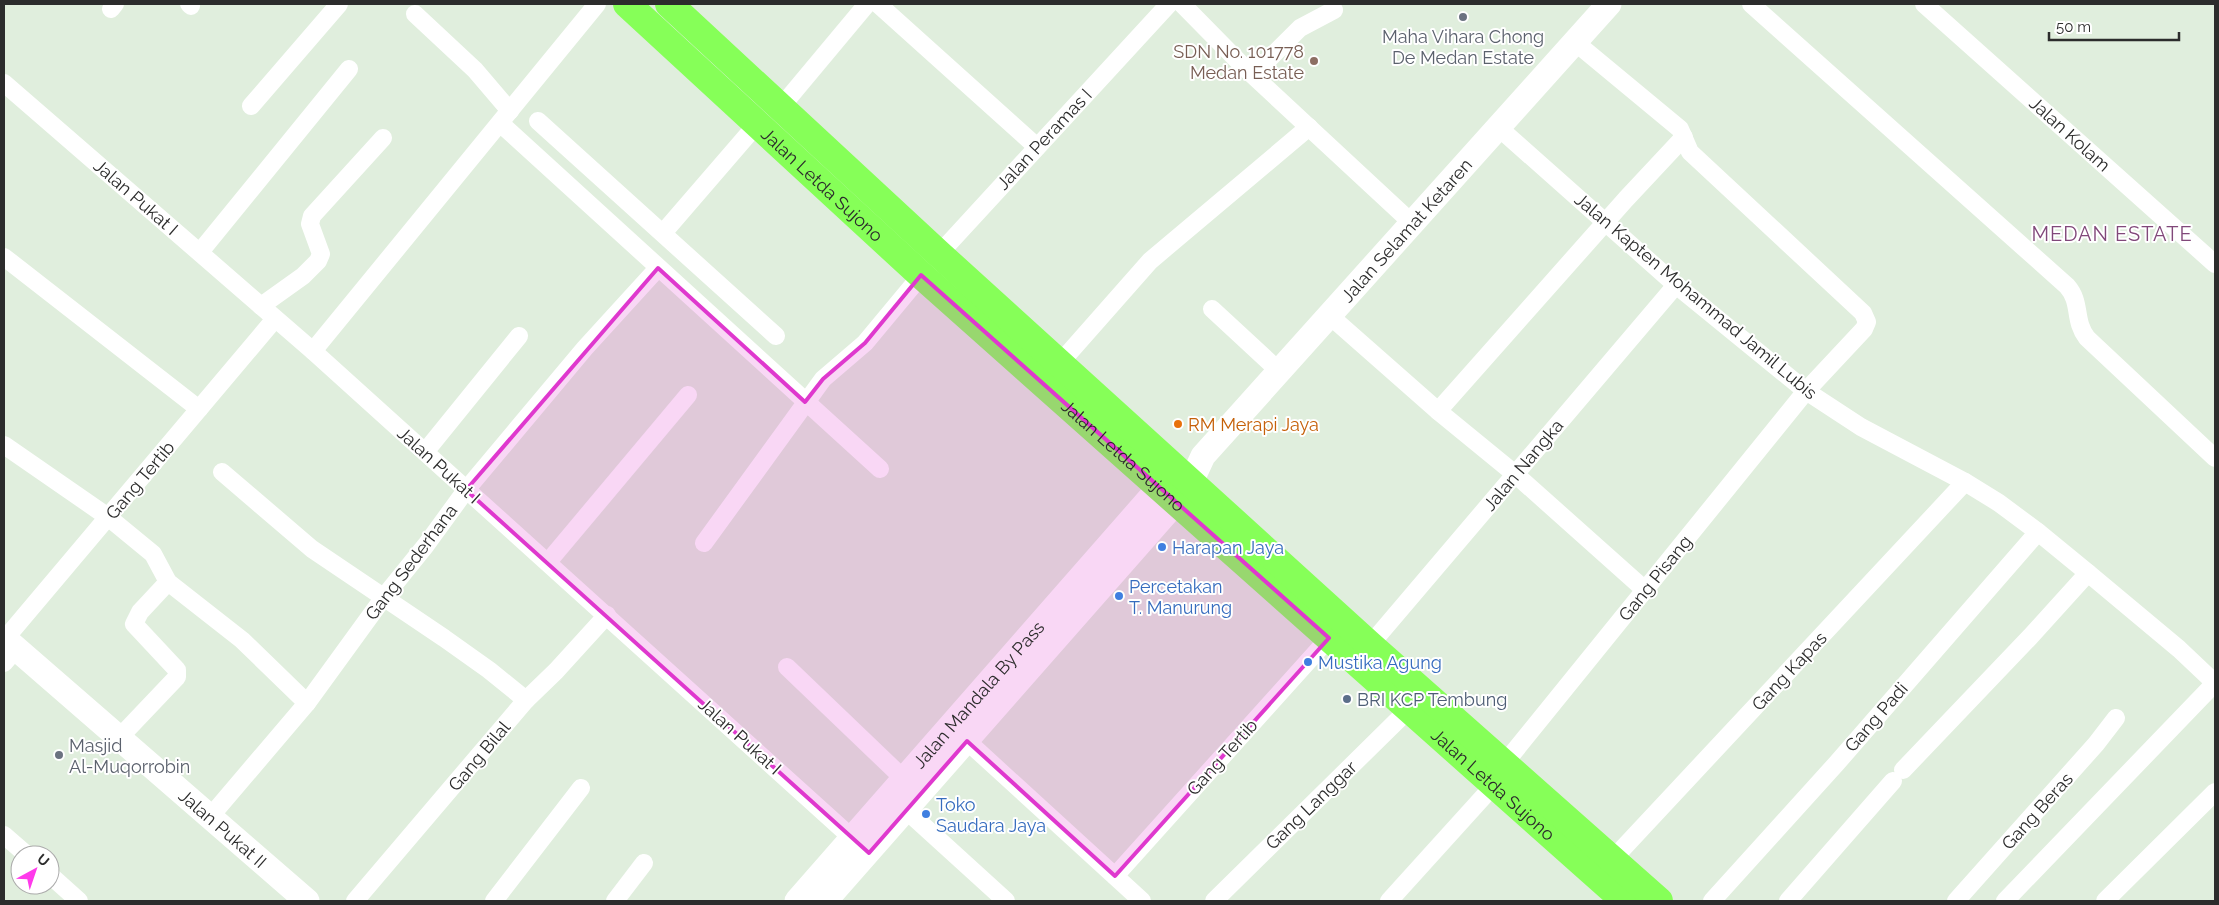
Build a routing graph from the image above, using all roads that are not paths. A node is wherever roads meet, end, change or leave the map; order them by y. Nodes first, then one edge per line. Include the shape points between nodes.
1 (339, 4) edge
2 (597, 4) edge
3 (627, 4) edge
4 (669, 4) edge
5 (867, 4) edge
6 (878, 4) edge
7 (1168, 4) edge
8 (1182, 4) edge
9 (1609, 4) edge
10 (1751, 4) edge
11 (1924, 4) edge
12 (1334, 10) dead end
13 (415, 14) dead end
14 (1575, 42) junction
15 (1245, 68) junction
16 (349, 69) dead end
17 (4, 84) edge
18 (251, 106) dead end
19 (781, 107) junction
20 (505, 117) junction
21 (538, 121) dead end
22 (758, 122) junction
23 (1309, 127) junction
24 (1498, 127) junction
25 (1684, 137) junction
26 (383, 138) dead end
27 (1037, 147) junction
28 (1605, 222) junction
29 (1412, 223) junction
30 (663, 233) junction
31 (200, 252) junction
32 (939, 254) junction
33 (4, 257) edge
34 (2215, 264) edge
35 (658, 268) junction
36 (921, 275) junction
37 (1676, 285) junction
38 (261, 306) junction
39 (1212, 309) dead end
40 (1329, 315) junction
41 (274, 320) junction
42 (519, 336) dead end
43 (776, 336) dead end
44 (313, 351) junction
45 (1060, 363) junction
46 (1279, 371) junction
47 (1806, 391) junction
48 (688, 396) dead end
49 (805, 402) junction
50 (199, 409) junction
51 (1438, 411) junction
52 (4, 445) edge
53 (425, 452) junction
54 (2215, 458) edge
55 (880, 469) dead end
56 (222, 472) dead end
57 (1515, 474) junction
58 (1965, 482) junction
59 (1176, 485) junction
60 (466, 490) junction
61 (108, 517) junction
62 (2038, 532) junction
63 (704, 543) dead end
64 (548, 562) junction
65 (2088, 573) junction
66 (168, 582) junction
67 (1645, 590) junction
68 (384, 596) junction
69 (607, 615) junction
70 (1329, 638) junction
71 (1370, 645) junction
72 (7, 647) edge
73 (787, 667) dead end
74 (2215, 683) edge
75 (526, 700) junction
76 (307, 703) junction
77 (1409, 709) junction
78 (2116, 718) dead end
79 (119, 738) junction
80 (967, 741) junction
81 (1499, 775) junction
82 (905, 780) junction
83 (581, 788) dead end
84 (2215, 792) edge
85 (906, 810) junction
86 (210, 817) junction
87 (4, 834) edge
88 (16, 845) edge
89 (861, 846) junction
90 (1612, 860) junction
91 (644, 863) dead end
92 (1115, 876) junction
93 (60, 885) edge
94 (79, 901) edge
95 (306, 901) edge
96 (355, 901) edge
97 (494, 901) edge
98 (615, 901) edge
99 (797, 901) edge
100 (825, 901) edge
101 (1006, 901) edge
102 (1142, 901) edge
103 (1214, 901) edge
104 (1389, 901) edge
105 (1625, 901) edge
106 (1659, 901) edge
107 (1712, 901) edge
108 (1788, 901) edge
109 (1956, 901) edge
110 (2005, 901) edge
111 (2105, 901) edge

1 - 18 street
2 - 20 street
3 - 22 highway, Jalan Letda Sujono
4 - 19 highway, Jalan Letda Sujono
5 - 19 street
6 - 27 street
7 - 27 street, Jalan Peramas I
8 - 15 street
9 - 14 street, Jalan Selamat Ketaren
10 - 54 street via 2067,286 2076,298 2078,323 2087,338
11 - 34 street, Jalan Kolam
12 - 15 street via 1300,28 1266,62
13 - 20 street via 475,70
14 - 24 street, Jalan Selamat Ketaren
14 - 25 street via 1676,125
15 - 23 street
16 - 31 street
17 - 31 street, Jalan Pukat I
19 - 32 highway, Jalan Letda Sujono
20 - 35 street
20 - 44 street
21 - 30 street
22 - 30 street
22 - 36 highway, Jalan Letda Sujono
23 - 29 street
23 - 45 street via 1150,261
24 - 28 street, Jalan Kapten Mohammad Jamil Lubis
24 - 29 street, Jalan Selamat Ketaren
25 - 28 street
25 - 47 street, Gang Pisang via 1690,152 1866,317 1864,329
26 - 38 street via 312,216 310,224 321,254 318,261
27 - 32 street, Jalan Peramas I
28 - 37 street, Jalan Kapten Mohammad Jamil Lubis
28 - 51 street
29 - 40 street, Jalan Selamat Ketaren
30 - 43 street
31 - 38 street, Jalan Pukat I
32 - 36 street, Jalan Peramas I
32 - 45 highway, Jalan Letda Sujono
33 - 50 street
35 - 49 street
35 - 60 street, Gang Sederhana via 585,348
36 - 49 street, Jalan Peramas I via 865,343 823,379
36 - 59 highway, Jalan Letda Sujono
37 - 47 street, Jalan Kapten Mohammad Jamil Lubis
37 - 57 street, Jalan Nangka
38 - 41 street, Jalan Pukat I
39 - 46 street
40 - 46 street, Jalan Selamat Ketaren
40 - 51 street
41 - 44 street, Jalan Pukat I
41 - 50 street, Gang Tertib
42 - 53 street
44 - 53 street, Jalan Pukat I
45 - 59 highway, Jalan Letda Sujono
46 - 59 street, Jalan Selamat Ketaren
47 - 58 street, Jalan Kapten Mohammad Jamil Lubis via 1861,427
47 - 67 street, Gang Pisang
48 - 64 street
49 - 55 street
49 - 63 street, Jalan Peramas I
50 - 61 street, Gang Tertib
51 - 57 street
52 - 61 street
53 - 60 street, Jalan Pukat I
56 - 68 street via 312,549
57 - 67 street
57 - 71 street, Jalan Nangka
58 - 62 street, Jalan Kapten Mohammad Jamil Lubis
58 - 90 street, Gang Kapas
59 - 70 highway, Jalan Letda Sujono
59 - 71 highway, Jalan Letda Sujono
59 - 80 street, Jalan Mandala By Pass
59 - 82 street, Jalan Mandala By Pass
60 - 64 street, Jalan Pukat I
60 - 68 street, Gang Sederhana
61 - 66 street via 152,554
61 - 72 street, Gang Tertib
62 - 65 street, Jalan Kapten Mohammad Jamil Lubis
62 - 107 street, Gang Padi
64 - 69 street, Jalan Pukat I
65 - 74 street, Jalan Kapten Mohammad Jamil Lubis via 2179,648
65 - 108 street via 1898,776
66 - 76 street via 242,640
66 - 79 street via 140,612 134,624 173,665 178,672 177,677
67 - 81 street, Gang Pisang
68 - 75 street via 482,664
68 - 76 street, Gang Sederhana
69 - 75 street, Gang Bilal
69 - 89 street, Jalan Pukat I
70 - 77 highway, Jalan Letda Sujono
70 - 92 street, Gang Tertib
71 - 81 highway, Jalan Letda Sujono
72 - 79 street, Jalan Pukat II
73 - 82 street
74 - 110 street
75 - 96 street, Gang Bilal
76 - 86 street, Gang Sederhana
77 - 81 highway, Jalan Letda Sujono
77 - 103 street, Gang Langgar
78 - 109 street, Gang Beras via 2084,759
79 - 86 street, Jalan Pukat II
80 - 85 street, Jalan Mandala By Pass
80 - 92 street
81 - 90 highway, Jalan Letda Sujono
81 - 104 street, Gang Pisang
81 - 105 highway, Jalan Letda Sujono
82 - 89 street, Jalan Mandala By Pass
83 - 97 street
84 - 111 street
85 - 89 street, Jalan Mandala By Pass
85 - 101 street
86 - 95 street, Jalan Pukat II
87 - 88 street
89 - 99 street, Jalan Mandala By Pass
89 - 100 street, Jalan Mandala By Pass
90 - 106 highway, Jalan Letda Sujono
91 - 98 street
92 - 102 street
93 - 94 street

